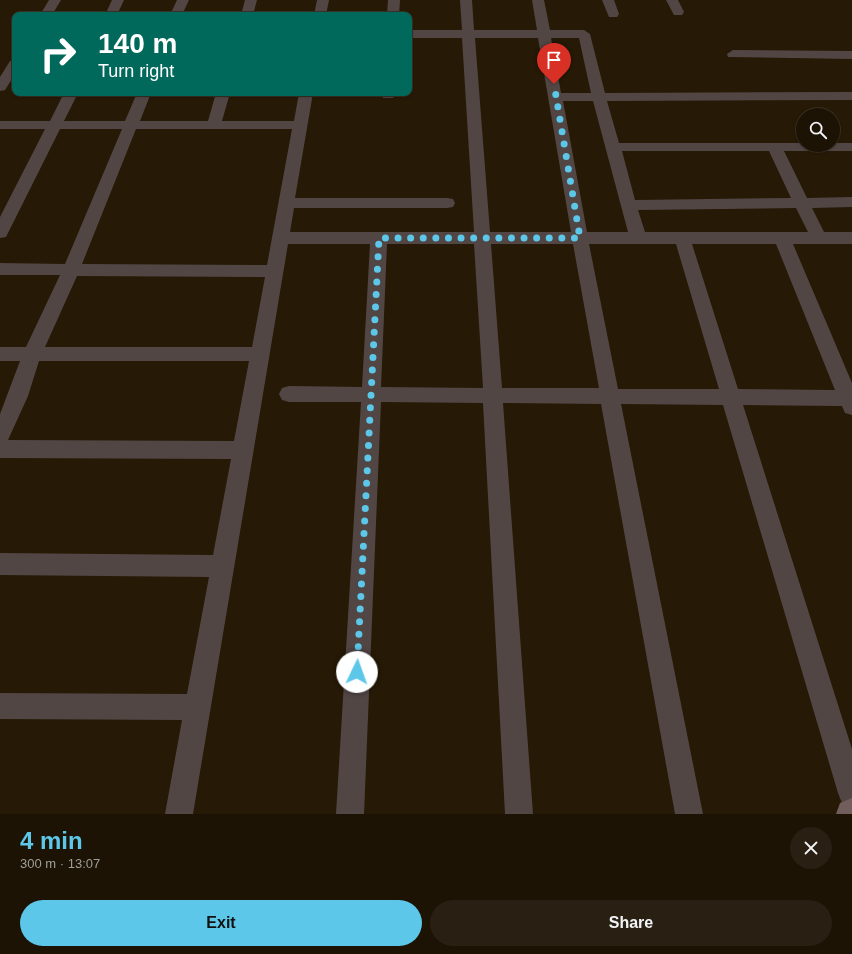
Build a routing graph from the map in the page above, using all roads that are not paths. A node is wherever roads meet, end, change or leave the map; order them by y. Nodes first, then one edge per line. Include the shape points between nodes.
1 (55, 0) edge
2 (118, 0) edge
3 (183, 0) edge
4 (251, 0) edge
5 (323, 0) edge
6 (394, 0) edge
7 (466, 0) edge
8 (538, 0) edge
9 (608, 0) edge
10 (672, 0) edge
11 (48, 12) edge
12 (112, 12) edge
13 (177, 12) edge
14 (248, 12) edge
15 (321, 12) edge
16 (393, 12) edge
17 (678, 12) dead end
18 (613, 14) dead end
19 (544, 33) junction
20 (412, 34) edge
21 (468, 34) junction
22 (733, 54) dead end
23 (852, 54) edge
24 (12, 69) edge
25 (0, 87) edge
26 (70, 96) edge
27 (143, 96) edge
28 (222, 96) edge
29 (306, 96) edge
30 (852, 96) edge
31 (556, 97) junction
32 (599, 97) junction
33 (55, 125) junction
34 (214, 125) junction
35 (301, 125) junction
36 (0, 126) edge
37 (132, 126) junction
38 (613, 147) junction
39 (774, 147) junction
40 (852, 147) edge
41 (800, 202) junction
42 (852, 202) edge
43 (287, 203) junction
44 (447, 203) dead end
45 (628, 205) junction
46 (0, 233) edge
47 (682, 237) junction
48 (782, 237) junction
49 (818, 237) junction
50 (281, 238) junction
51 (379, 238) junction
52 (482, 238) junction
53 (580, 238) junction
54 (638, 238) junction
55 (852, 238) edge
56 (0, 269) edge
57 (71, 270) junction
58 (275, 271) junction
59 (0, 354) edge
60 (32, 354) junction
61 (260, 354) junction
62 (289, 394) dead end
63 (371, 394) junction
64 (493, 396) junction
65 (731, 397) junction
66 (611, 398) junction
67 (851, 401) edge
68 (0, 436) edge
69 (0, 449) edge
70 (243, 450) junction
71 (0, 564) edge
72 (223, 566) junction
73 (0, 706) edge
74 (198, 707) junction
75 (852, 793) edge
76 (179, 814) edge
77 (350, 814) edge
78 (519, 814) edge
79 (689, 814) edge

1 - 11 street
2 - 12 street
3 - 13 street
4 - 14 street
5 - 15 street
6 - 16 street
7 - 21 street
8 - 19 street
9 - 18 street
10 - 17 street
19 - 21 street
19 - 31 street
19 - 32 street via 584,34
20 - 21 street
21 - 52 street
22 - 23 street
24 - 25 street
26 - 33 street
27 - 37 street
28 - 34 street
29 - 35 street
30 - 32 street
31 - 32 street
31 - 53 street
32 - 38 street
33 - 36 street
33 - 37 street
33 - 46 street
34 - 35 street
34 - 37 street
35 - 43 street
37 - 57 street
38 - 39 street
38 - 45 street
39 - 40 street
39 - 41 street
41 - 42 street
41 - 45 street
41 - 49 street
43 - 44 street
43 - 50 street
45 - 54 street
47 - 48 street
47 - 54 street
47 - 65 street
48 - 49 street
48 - 67 street
49 - 55 street
50 - 51 street
50 - 58 street
51 - 52 street
51 - 63 street
52 - 53 street
52 - 64 street
53 - 54 street
53 - 66 street
56 - 57 street
57 - 58 street
57 - 60 street
58 - 61 street
59 - 60 street
60 - 61 street
60 - 68 street via 18,396
61 - 70 street
62 - 63 street
63 - 64 street
63 - 77 street
64 - 66 street
64 - 78 street
65 - 66 street
65 - 67 street
65 - 75 street
66 - 79 street
69 - 70 street
70 - 72 street
71 - 72 street
72 - 74 street
73 - 74 street
74 - 76 street

